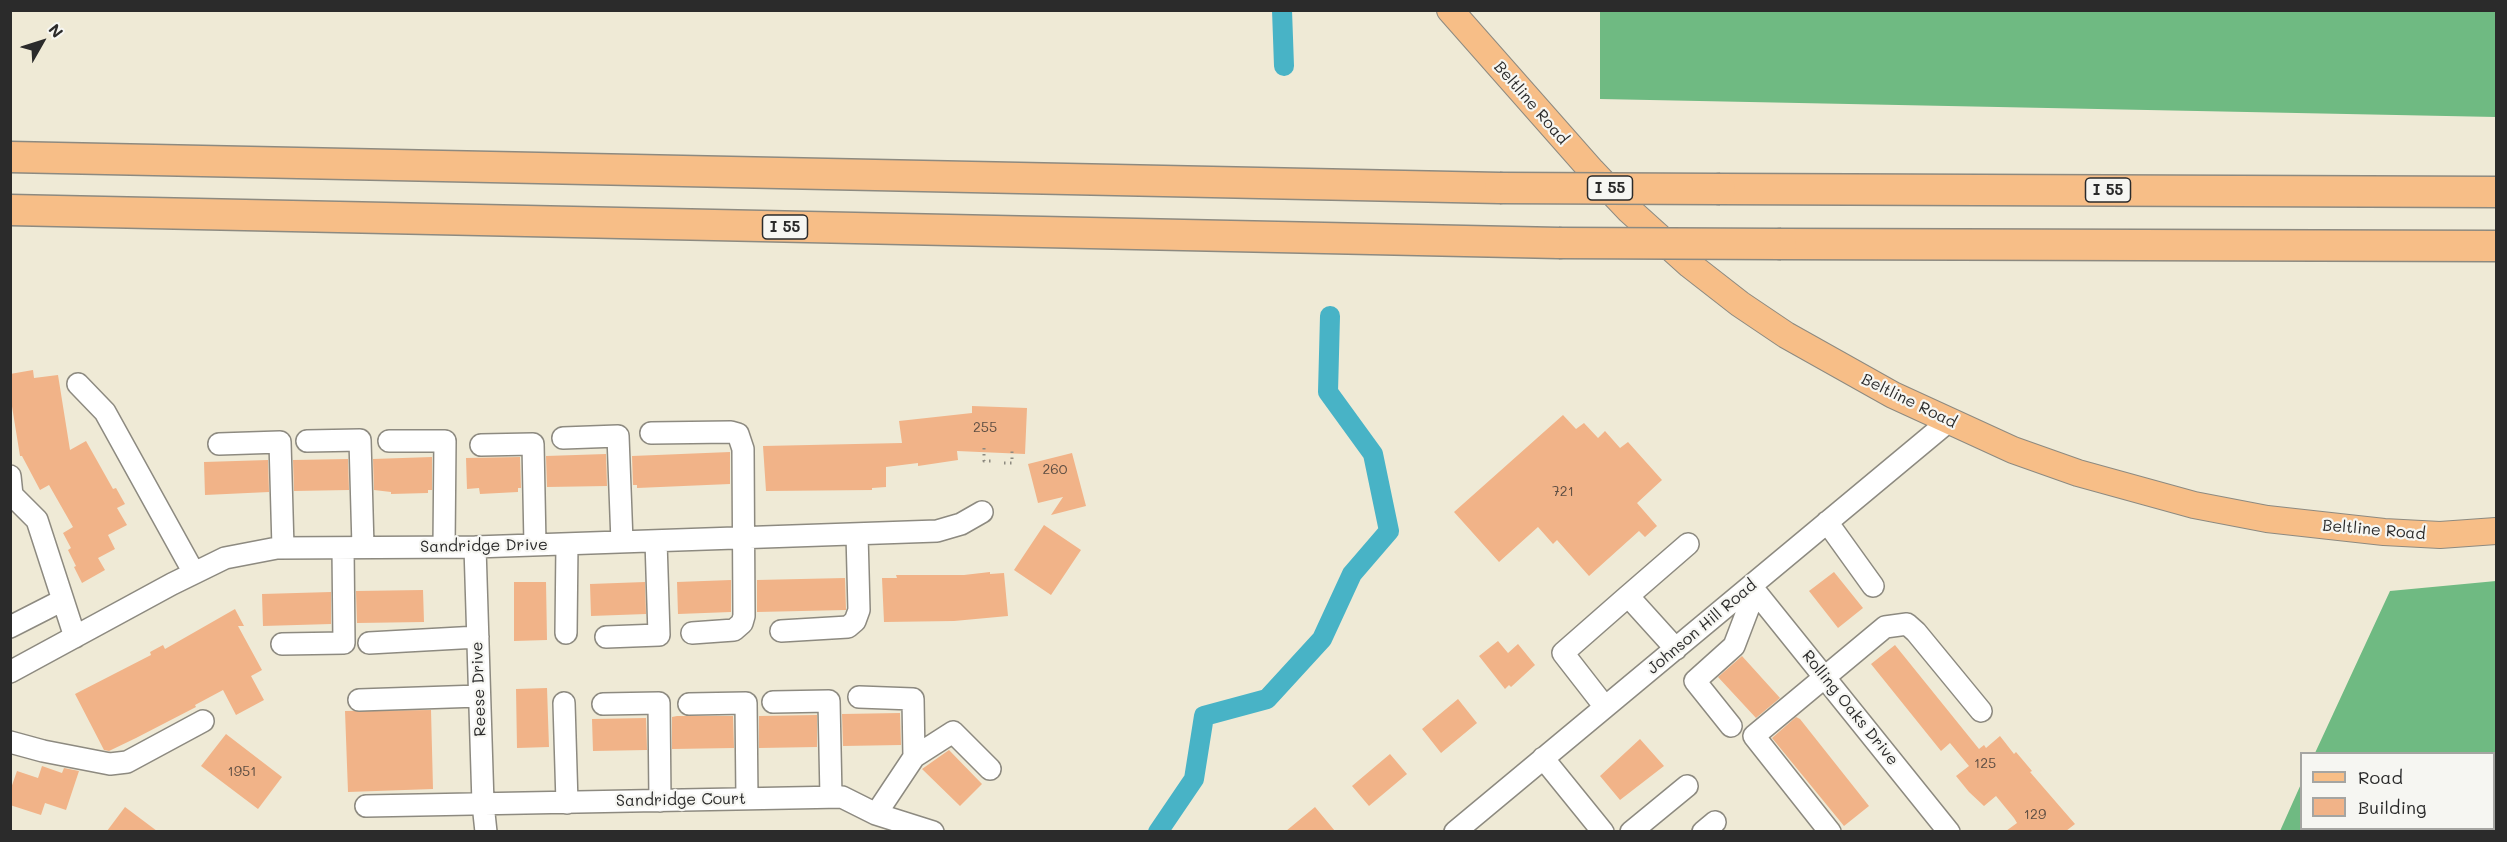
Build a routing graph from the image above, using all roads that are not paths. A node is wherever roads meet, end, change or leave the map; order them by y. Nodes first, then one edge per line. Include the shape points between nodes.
1 (1450, 10) edge
2 (10, 157) edge
3 (2496, 192) edge
4 (10, 210) edge
5 (2496, 246) edge
6 (78, 384) dead end
7 (1949, 421) junction
8 (651, 433) dead end
9 (563, 438) dead end
10 (308, 441) dead end
11 (390, 441) dead end
12 (219, 444) dead end
13 (481, 445) dead end
14 (10, 476) edge
15 (982, 512) dead end
16 (1827, 522) junction
17 (2496, 531) edge
18 (857, 534) junction
19 (744, 538) junction
20 (656, 540) junction
21 (622, 542) junction
22 (535, 544) junction
23 (567, 544) junction
24 (1688, 544) dead end
25 (444, 547) junction
26 (475, 547) junction
27 (283, 548) junction
28 (353, 548) junction
29 (194, 573) junction
30 (1873, 586) dead end
31 (1753, 588) junction
32 (1629, 596) junction
33 (63, 600) junction
34 (10, 627) edge
35 (781, 631) dead end
36 (566, 633) dead end
37 (692, 633) dead end
38 (75, 637) junction
39 (478, 637) junction
40 (606, 637) dead end
41 (369, 643) dead end
42 (282, 644) dead end
43 (1676, 649) junction
44 (10, 672) edge
45 (1825, 676) junction
46 (480, 696) junction
47 (859, 697) dead end
48 (359, 700) dead end
49 (773, 702) dead end
50 (564, 703) dead end
51 (603, 704) dead end
52 (689, 704) dead end
53 (1605, 707) junction
54 (1981, 711) dead end
55 (203, 721) dead end
56 (1731, 726) dead end
57 (10, 742) edge
58 (914, 757) junction
59 (1544, 758) junction
60 (990, 769) dead end
61 (1687, 786) dead end
62 (831, 797) junction
63 (747, 799) junction
64 (660, 801) junction
65 (567, 802) junction
66 (483, 804) junction
67 (366, 807) dead end
68 (876, 814) junction
69 (486, 831) edge
70 (933, 831) edge
71 (1455, 831) edge
72 (1603, 831) edge
73 (1631, 831) edge
74 (1830, 831) edge
75 (1949, 831) edge

1 - 7 main road, Beltline Road via 1592,171 1690,265 1786,335
2 - 3 highway, I 55, bridge via 1500,188
4 - 5 highway, I 55, bridge via 1559,243
6 - 29 street via 105,412
7 - 16 street, Johnson Hill Road
7 - 17 main road, Beltline Road via 2078,473 2194,505 2267,519 2384,532 2440,535
8 - 19 street via 738,434 743,449
9 - 21 street via 618,436
10 - 28 street via 360,440
11 - 25 street via 445,441
12 - 27 street via 280,442
13 - 22 street via 533,444
14 - 33 street via 12,495 37,519
15 - 18 street, Sandridge Drive via 938,531
16 - 30 street
16 - 31 street, Johnson Hill Road
18 - 19 street, Sandridge Drive
18 - 35 street via 859,610 855,621 848,627
19 - 20 street, Sandridge Drive
19 - 37 street via 742,623 734,630
20 - 21 street, Sandridge Drive
20 - 40 street via 659,634
21 - 23 street, Sandridge Drive
22 - 23 street, Sandridge Drive
22 - 26 street, Sandridge Drive
23 - 36 street
24 - 32 street
25 - 26 street, Sandridge Drive
25 - 28 street, Sandridge Drive
26 - 39 street, Reese Drive
27 - 28 street, Sandridge Drive
27 - 29 street, Sandridge Drive via 225,558
28 - 42 street via 344,643
29 - 38 street, Sandridge Drive
31 - 43 street, Johnson Hill Road
31 - 45 street, Rolling Oaks Drive
31 - 56 street via 1734,646 1695,681
32 - 43 street
32 - 53 street via 1563,653
33 - 34 street
33 - 38 street
38 - 44 street, Sandridge Drive
39 - 41 street
39 - 46 street, Reese Drive
43 - 53 street, Johnson Hill Road
45 - 54 street via 1885,627 1907,624
45 - 74 street via 1754,736
45 - 75 street, Rolling Oaks Drive
46 - 48 street
46 - 66 street, Reese Drive
47 - 58 street via 913,699
49 - 62 street via 829,701
50 - 65 street
51 - 64 street via 659,703
52 - 63 street via 746,703
53 - 59 street, Johnson Hill Road
55 - 57 street via 127,762 110,764
58 - 60 street via 953,732
58 - 68 street
59 - 71 street, Johnson Hill Road
59 - 72 street
61 - 73 street
62 - 63 street, Sandridge Court
62 - 68 street, Sandridge Court via 842,797
63 - 64 street, Sandridge Court
64 - 65 street, Sandridge Court
65 - 66 street, Sandridge Court
66 - 67 street, Sandridge Court
66 - 69 street, Reese Drive
68 - 70 street, Sandridge Court

